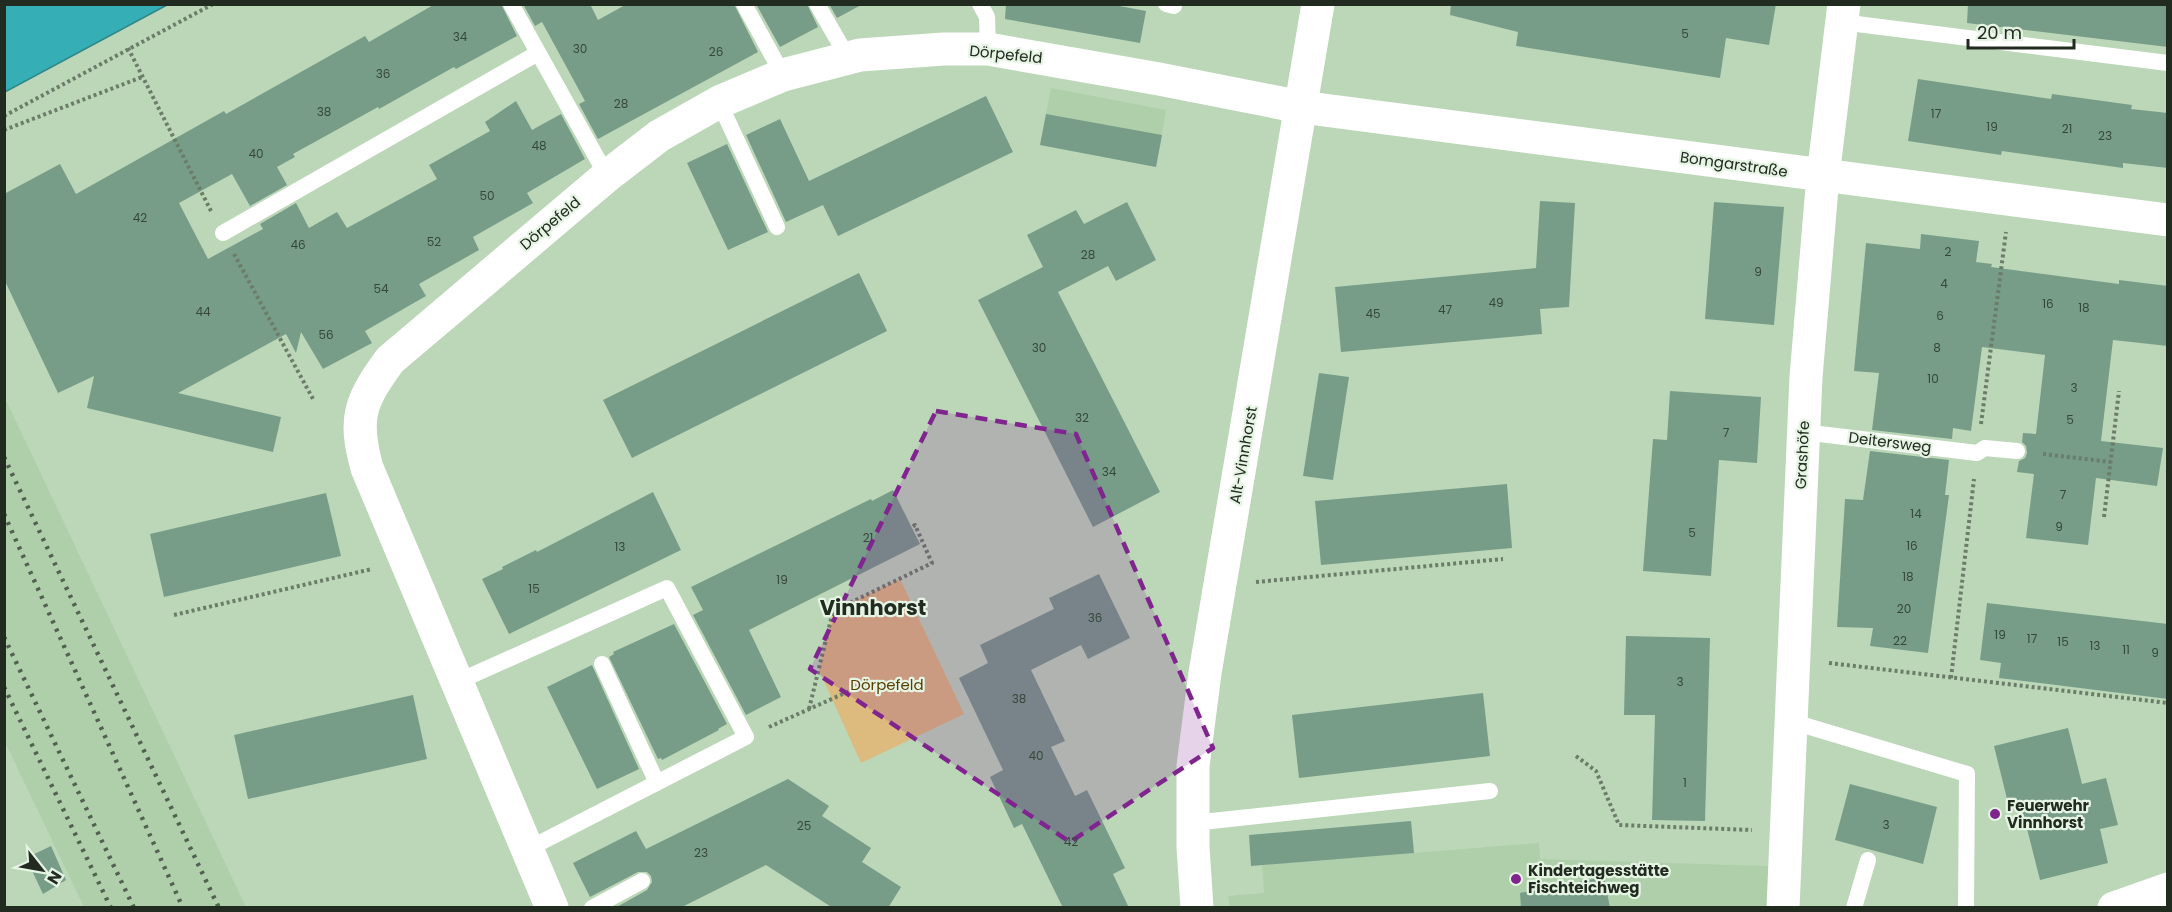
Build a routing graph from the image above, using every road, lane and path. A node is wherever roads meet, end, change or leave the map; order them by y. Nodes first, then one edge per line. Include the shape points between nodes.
1 (213, 4) edge
2 (511, 4) edge
3 (744, 4) edge
4 (817, 4) edge
5 (980, 4) edge
6 (1318, 4) edge
7 (1843, 13) edge
8 (128, 48) junction
9 (988, 49) junction
10 (538, 53) junction
11 (848, 58) junction
12 (2168, 63) edge
13 (783, 75) junction
14 (142, 76) junction
15 (719, 102) junction
16 (1301, 107) junction
17 (4, 116) edge
18 (4, 130) edge
19 (607, 176) junction
20 (1822, 176) junction
21 (2168, 220) edge
22 (777, 227) dead end
23 (223, 233) junction
24 (2119, 391) dead end
25 (313, 399) dead end
26 (1803, 432) junction
27 (2017, 451) joint
28 (2111, 462) junction
29 (2104, 517) dead end
30 (912, 527) dead end
31 (1503, 559) dead end
32 (406, 562) junction
33 (1221, 585) junction
34 (174, 615) dead end
35 (1793, 658) junction
36 (602, 664) dead end
37 (457, 682) junction
38 (863, 685) dead end
39 (2168, 703) edge
40 (809, 709) junction
41 (1790, 721) junction
42 (746, 737) junction
43 (1576, 756) dead end
44 (657, 783) junction
45 (1490, 791) dead end
46 (1193, 823) junction
47 (1786, 831) junction
48 (528, 849) junction
49 (1868, 860) dead end
50 (642, 881) dead end
51 (2168, 889) edge
52 (552, 908) edge
53 (592, 908) edge
54 (1197, 908) edge
55 (1783, 908) edge
56 (1854, 908) edge
57 (1966, 908) edge
58 (2114, 908) edge

1 - 8 path
2 - 10 lane
3 - 13 lane
4 - 11 lane
5 - 9 lane via 987,17
6 - 16 street, Alt-Vinnhorst
7 - 12 lane
7 - 20 street, Grashöfe
8 - 14 path
8 - 17 path
9 - 11 street, Dörpefeld
9 - 16 street, Dörpefeld
10 - 19 lane
10 - 23 lane
11 - 13 street, Dörpefeld
13 - 15 street, Dörpefeld
14 - 18 path
14 - 23 path
15 - 19 street, Dörpefeld via 659,136
15 - 22 lane
16 - 20 street, Bomgarstraße
16 - 33 street, Alt-Vinnhorst
19 - 32 street, Dörpefeld via 390,360 370,387 361,412 360,442
20 - 21 street, Bomgarstraße
20 - 26 street, Grashöfe
23 - 25 path
24 - 28 path
26 - 27 lane, Deitersweg via 1977,453 1985,448
26 - 35 street, Grashöfe
27 - 28 path
28 - 29 path
30 - 40 path via 915,525 932,563 833,611
31 - 33 path
32 - 34 path
32 - 37 street, Dörpefeld
33 - 46 street, Alt-Vinnhorst via 1193,766
35 - 39 path
35 - 41 street, Grashöfe
36 - 44 lane
37 - 42 lane via 668,588
37 - 48 street, Dörpefeld
38 - 40 path
40 - 42 path
41 - 47 street, Grashöfe
41 - 57 lane via 1967,774
42 - 44 lane
43 - 47 path via 1596,771 1619,825
44 - 48 lane
45 - 46 lane
46 - 54 street, Alt-Vinnhorst
47 - 55 street, Grashöfe
48 - 52 street, Dörpefeld
49 - 56 lane
50 - 53 lane
51 - 58 street

